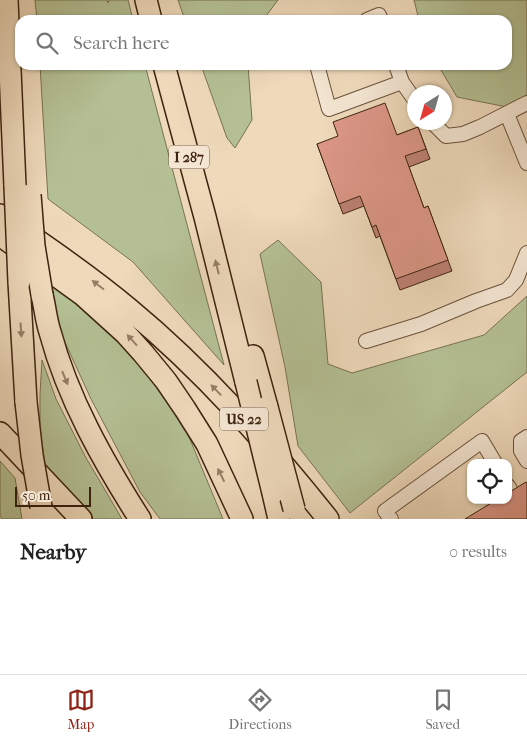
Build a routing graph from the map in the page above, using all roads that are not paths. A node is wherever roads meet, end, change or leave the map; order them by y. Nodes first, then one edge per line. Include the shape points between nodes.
1 (7, 0) edge
2 (146, 0) edge
3 (150, 15) edge
4 (165, 70) edge
5 (318, 70) edge
6 (398, 70) edge
7 (402, 82) junction
8 (407, 89) edge
9 (527, 103) edge
10 (507, 114) junction
11 (440, 130) edge
12 (527, 163) edge
13 (22, 190) junction
14 (0, 215) edge
15 (0, 235) edge
16 (527, 252) edge
17 (228, 314) junction
18 (366, 341) dead end
19 (0, 433) edge
20 (527, 437) edge
21 (493, 459) edge
22 (527, 461) edge
23 (42, 513) edge
24 (290, 516) edge
25 (81, 519) edge
26 (140, 519) edge
27 (242, 519) edge
28 (328, 519) edge
29 (390, 519) edge

1 - 13 highway via 13,137
2 - 3 highway
17 -> 4 highway, I 287
5 - 7 lane via 329,109
6 - 7 lane
7 - 8 lane
9 - 10 lane
10 - 11 lane via 464,134 446,136
10 - 12 lane
13 -> 23 highway, bridge via 19,282 26,402
13 -> 26 highway, bridge via 49,332 62,369 98,450
28 -> 14 highway, US 22 via 266,443 169,344 99,286
27 -> 15 highway via 207,444 166,381 143,354 83,295
16 - 18 lane via 516,280 507,290 421,324
17 - 24 highway, I 287, bridge via 273,493
17 - 24 highway, bridge via 247,334 267,407
19 - 25 highway
20 - 22 lane via 521,442 521,451
21 - 29 lane via 482,441 385,511

